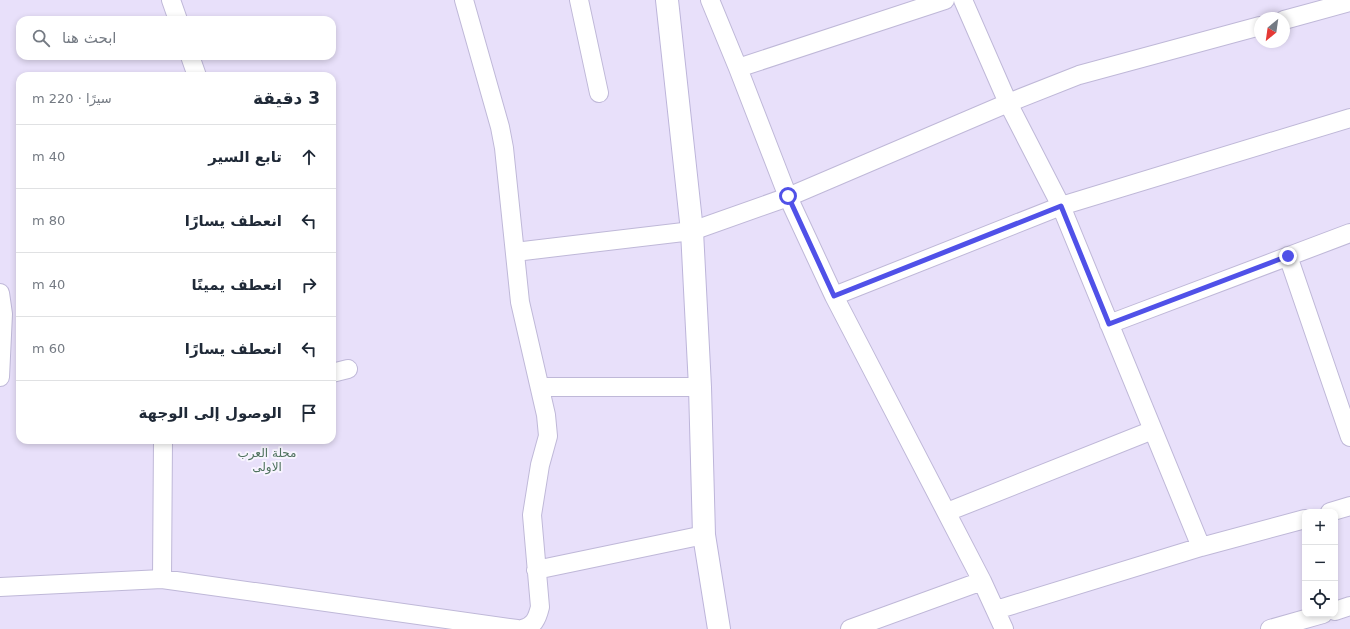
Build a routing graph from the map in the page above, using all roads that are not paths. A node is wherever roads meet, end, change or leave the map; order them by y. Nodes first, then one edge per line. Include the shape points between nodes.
1 (171, 0) edge
2 (464, 0) edge
3 (579, 0) edge
4 (667, 0) edge
5 (710, 0) edge
6 (945, 0) edge
7 (963, 0) edge
8 (1350, 2) edge
9 (177, 16) edge
10 (1290, 18) edge
11 (1254, 28) edge
12 (191, 60) edge
13 (738, 68) junction
14 (196, 72) edge
15 (599, 94) dead end
16 (1008, 103) junction
17 (1350, 118) edge
18 (788, 196) junction
19 (1061, 206) junction
20 (692, 231) junction
21 (1350, 233) edge
22 (515, 252) junction
23 (1288, 256) junction
24 (0, 293) edge
25 (834, 296) junction
26 (1109, 324) junction
27 (0, 377) edge
28 (540, 387) junction
29 (700, 387) junction
30 (1153, 430) junction
31 (1350, 437) edge
32 (163, 444) edge
33 (1350, 506) edge
34 (1338, 510) edge
35 (947, 512) junction
36 (1302, 520) edge
37 (704, 535) junction
38 (1201, 547) junction
39 (536, 570) junction
40 (162, 578) junction
41 (982, 581) junction
42 (0, 587) edge
43 (1350, 606) edge
44 (996, 610) junction
45 (1338, 610) edge
46 (1312, 617) edge
47 (452, 624) edge
48 (518, 629) edge
49 (522, 629) edge
50 (719, 629) edge
51 (852, 629) edge
52 (1004, 629) edge
53 (1270, 629) edge

1 - 9 street
2 - 22 street via 503,141
3 - 15 street
4 - 20 street
5 - 13 street
6 - 13 street
7 - 16 street
8 - 10 street
11 - 16 street via 1079,75
12 - 14 street
13 - 18 street
16 - 18 street
16 - 19 street
17 - 19 street
18 - 20 street
18 - 25 street
19 - 25 street
19 - 26 street
20 - 22 street
20 - 29 street
21 - 23 street
22 - 28 street via 520,302
23 - 26 street
23 - 31 street
24 - 27 street via 3,314
25 - 35 street
26 - 30 street
28 - 29 street
28 - 39 street via 548,436 540,465 532,515
29 - 37 street
30 - 35 street
30 - 38 street
32 - 40 street
33 - 34 street
35 - 41 street
36 - 38 street
37 - 39 street
37 - 50 street
38 - 44 street
39 - 49 street via 540,607 537,618 530,627
40 - 42 street
40 - 47 street
41 - 44 street
41 - 51 street
43 - 45 street
44 - 52 street
46 - 53 street
47 - 48 street

